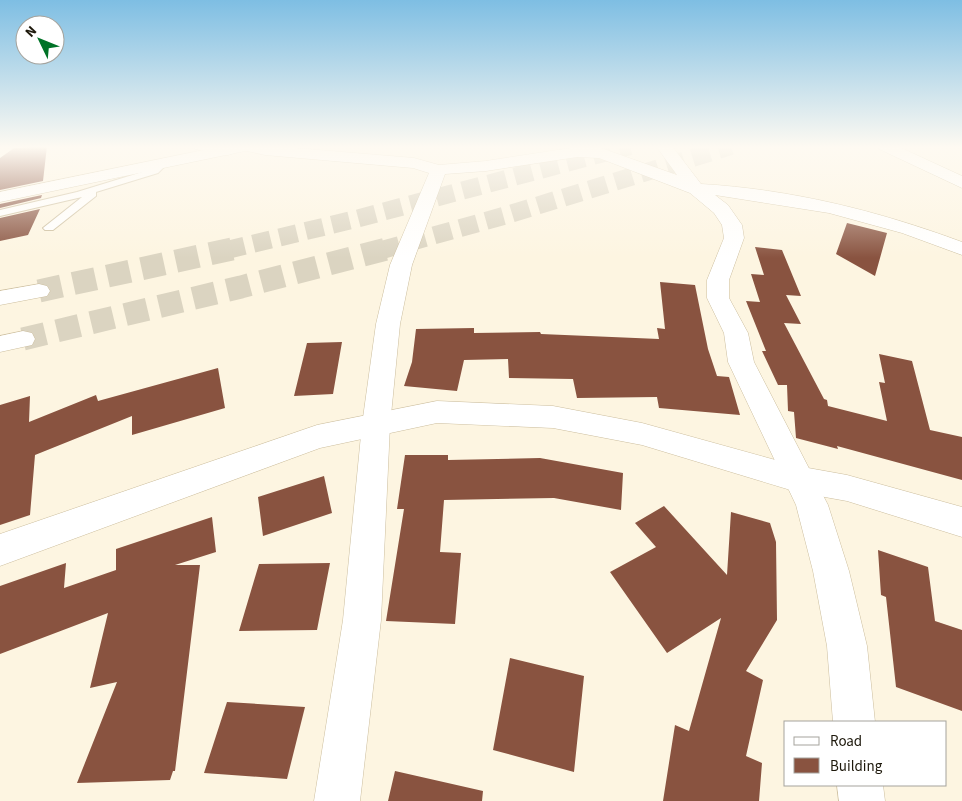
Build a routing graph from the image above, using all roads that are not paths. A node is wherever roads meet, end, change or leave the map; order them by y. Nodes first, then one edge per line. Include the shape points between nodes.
1 (65, 183) edge
2 (116, 183) edge
3 (433, 183) edge
4 (683, 183) edge
5 (692, 183) edge
6 (98, 189) junction
7 (696, 189) junction
8 (0, 197) edge
9 (0, 213) edge
10 (48, 228) dead end
11 (962, 249) edge
12 (39, 291) tunnel mouth
13 (0, 298) edge
14 (376, 425) junction
15 (798, 479) junction
16 (962, 522) edge
17 (0, 550) edge
18 (854, 721) edge
19 (860, 786) edge
20 (337, 801) edge
21 (862, 801) edge

1 - 8 main road
2 - 6 lane
3 - 14 main road via 401,265 388,324
4 - 7 main road
5 - 7 main road
6 - 9 lane
6 - 10 lane
7 - 11 main road via 730,191 830,208
7 - 15 main road via 721,209 732,225 734,238 718,280 718,298 736,332 741,362
12 - 13 main road
14 - 15 main road via 437,412 553,417 642,434
14 - 17 main road via 317,437
14 - 20 main road via 362,620
15 - 16 main road via 846,488
15 - 18 main road via 812,506 831,571 847,646
19 - 21 main road

